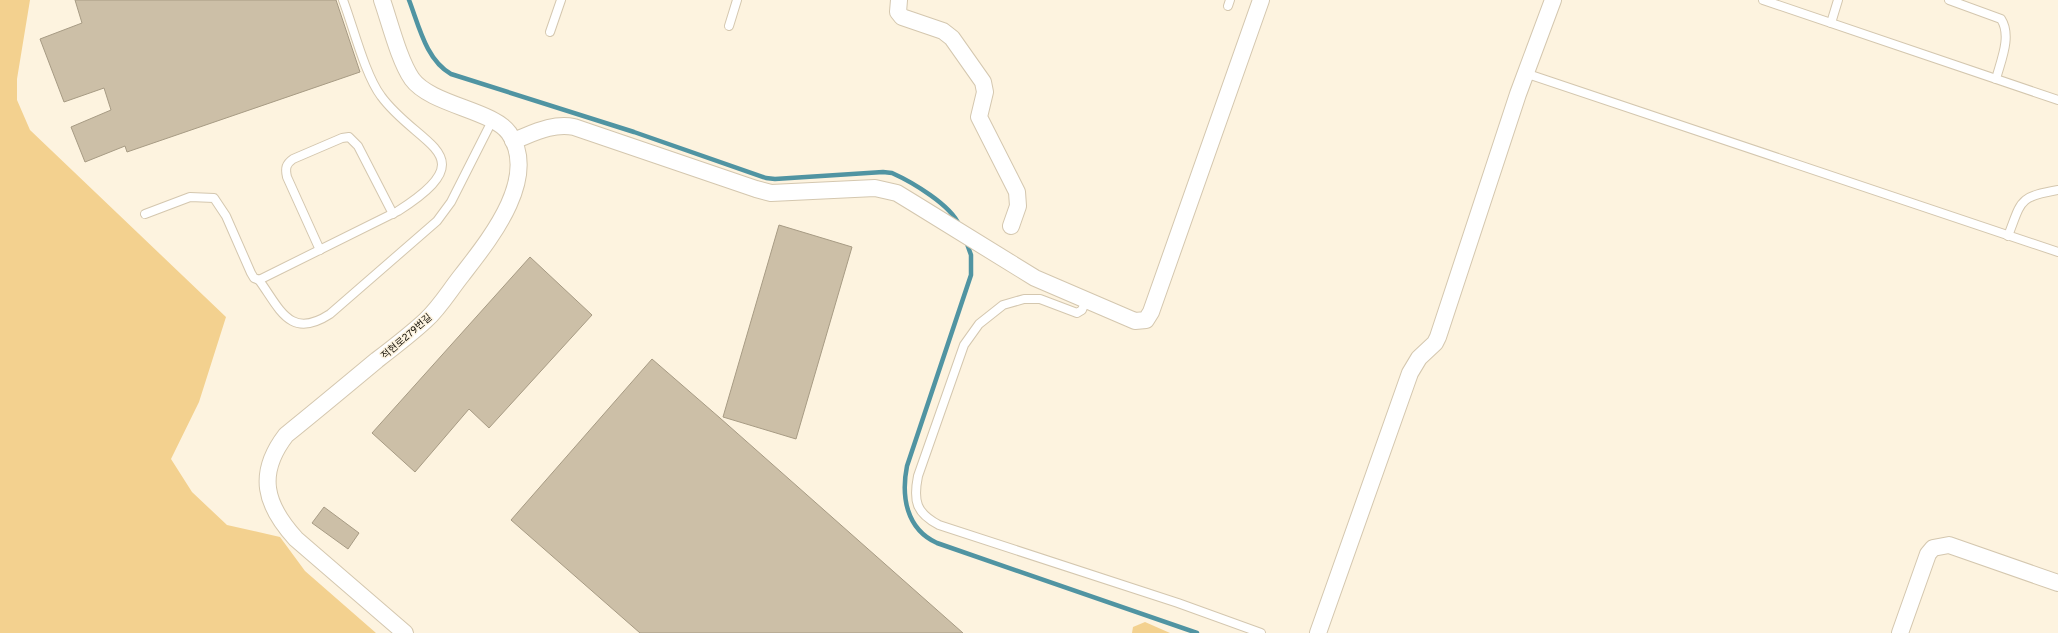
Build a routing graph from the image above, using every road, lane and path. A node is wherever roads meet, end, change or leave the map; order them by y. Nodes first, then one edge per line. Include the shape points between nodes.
1 (343, 0) edge
2 (382, 0) edge
3 (561, 0) edge
4 (736, 0) edge
5 (899, 0) edge
6 (1261, 0) edge
7 (1553, 0) edge
8 (1763, 0) edge
9 (1838, 0) edge
10 (1948, 0) edge
11 (1831, 23) junction
12 (729, 26) dead end
13 (550, 32) dead end
14 (1526, 73) junction
15 (1996, 79) junction
16 (2058, 100) edge
17 (492, 121) junction
18 (513, 141) junction
19 (2058, 190) edge
20 (145, 214) dead end
21 (393, 214) junction
22 (1011, 226) dead end
23 (2008, 236) junction
24 (320, 250) junction
25 (2058, 252) edge
26 (259, 280) junction
27 (1086, 300) junction
28 (2058, 583) edge
29 (405, 633) edge
30 (1261, 633) edge
31 (1318, 633) edge
32 (1900, 633) edge

1 - 21 lane via 372,82 390,107 438,151 442,161 436,181 414,201
2 - 17 street, 적현로279번길 via 405,66 413,80 428,92
3 - 13 lane
4 - 12 lane
5 - 22 street via 898,12 902,17 947,34 980,76 985,92 979,116 1017,192 1018,206
6 - 27 street via 1146,320 1135,321
7 - 14 street
8 - 11 lane
9 - 11 lane
10 - 15 lane via 2001,19 2005,25 2006,37
11 - 15 lane
14 - 23 lane
14 - 31 street via 1438,338 1419,358 1410,373
15 - 16 lane
17 - 18 street, 적현로279번길 via 508,132
17 - 26 lane via 451,202 437,221 330,314 308,325 295,323 287,318
18 - 27 street via 552,126 574,127 756,189 784,194 875,188 886,190 937,217 1029,274
18 - 29 street, 적현로279번길 via 517,149 519,168 514,190 503,216 483,247 426,320 286,435 276,448 268,467 268,485 273,506 283,524 296,539
19 - 23 lane via 2030,196 2020,203
20 - 26 lane via 190,197 214,198 226,216 251,273
21 - 24 lane
21 - 24 lane via 358,146 349,137 293,159 287,163 287,177
23 - 25 lane
24 - 26 lane
27 - 30 lane via 1082,310 1077,313 1040,299 1012,302 979,324 962,351 918,476 915,489 916,504 922,513 938,525 1178,603
28 - 32 street via 1949,545 1933,548 1928,554

